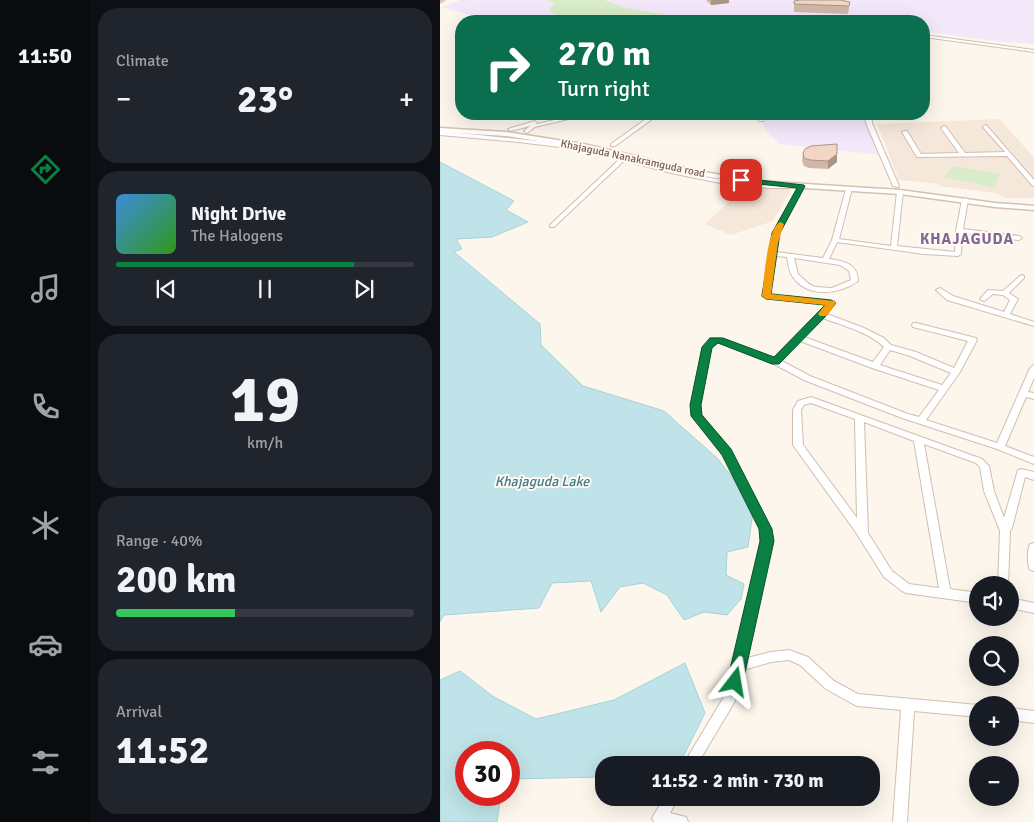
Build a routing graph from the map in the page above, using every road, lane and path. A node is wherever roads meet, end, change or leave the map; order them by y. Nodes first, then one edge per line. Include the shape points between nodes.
1 (930, 36) edge
2 (1034, 50) edge
3 (546, 120) edge
4 (560, 120) edge
5 (648, 120) dead end
6 (869, 120) edge
7 (440, 124) edge
8 (986, 127) dead end
9 (944, 128) dead end
10 (511, 129) junction
11 (527, 131) junction
12 (440, 132) edge
13 (905, 132) dead end
14 (613, 145) junction
15 (1009, 154) junction
16 (963, 155) junction
17 (625, 157) junction
18 (1034, 184) edge
19 (802, 186) junction
20 (849, 189) junction
21 (898, 189) junction
22 (965, 200) junction
23 (1034, 203) edge
24 (1034, 208) edge
25 (552, 226) dead end
26 (959, 231) junction
27 (1019, 238) dead end
28 (834, 240) junction
29 (894, 248) junction
30 (772, 253) junction
31 (790, 256) junction
32 (826, 260) junction
33 (1022, 277) dead end
34 (940, 290) dead end
35 (1005, 293) junction
36 (984, 299) dead end
37 (822, 315) junction
38 (1006, 315) junction
39 (1034, 324) edge
40 (916, 325) dead end
41 (800, 338) junction
42 (888, 347) junction
43 (775, 361) junction
44 (875, 366) junction
45 (1034, 368) edge
46 (956, 372) junction
47 (943, 388) junction
48 (1024, 393) junction
49 (1034, 396) edge
50 (859, 418) junction
51 (921, 421) junction
52 (918, 439) junction
53 (1000, 447) junction
54 (1034, 461) edge
55 (1034, 476) edge
56 (1005, 528) junction
57 (863, 534) junction
58 (1034, 547) edge
59 (1034, 567) edge
60 (1003, 576) edge
61 (945, 593) junction
62 (969, 597) edge
63 (1019, 605) edge
64 (1034, 608) edge
65 (739, 666) junction
66 (908, 704) junction
67 (969, 710) edge
68 (1019, 715) edge
69 (1034, 717) edge
70 (695, 756) edge
71 (666, 806) edge
72 (681, 822) edge
73 (900, 822) edge

1 - 2 street
3 - 10 street
4 - 11 street via 533,126
5 - 14 street
6 - 21 street
7 - 10 main road, Khajaguda Nanakramguda road
8 - 15 street
9 - 16 street
10 - 11 main road, Khajaguda Nanakramguda road
11 - 14 main road, Khajaguda Nanakramguda road
12 - 17 main road, Khajaguda Nanakramguda road via 506,134
13 - 16 street via 919,156
14 - 21 main road, Khajaguda Nanakramguda road via 764,177
15 - 16 street
15 - 18 street
17 - 19 main road, Khajaguda Nanakramguda road via 722,177
17 - 25 street
19 - 20 main road, Khajaguda Nanakramguda road
19 - 30 street via 780,225
20 - 21 main road, Khajaguda Nanakramguda road
20 - 28 street
21 - 22 main road, Khajaguda Nanakramguda road
21 - 23 main road, Khajaguda Nanakramguda road
21 - 29 street
22 - 24 main road, Khajaguda Nanakramguda road
22 - 26 street
26 - 27 street
26 - 29 street via 958,254
28 - 29 street
28 - 32 street
30 - 31 street
30 - 37 street via 766,296 831,303
31 - 32 street
31 - 32 street via 795,275 806,286 833,290 854,281 850,267
33 - 35 street
34 - 38 street via 950,298
35 - 36 street via 992,292
35 - 38 street via 1014,299
37 - 41 street
37 - 42 street via 861,330
38 - 39 street
40 - 46 street via 973,340
41 - 43 street
41 - 44 street
42 - 44 street
42 - 46 street
43 - 51 street via 807,378
43 - 65 street via 713,340 707,347 696,405 697,416 727,452 766,529 767,541
44 - 47 street
45 - 48 street
46 - 47 street
47 - 51 street
48 - 49 street
48 - 53 street
50 - 52 street
50 - 57 street
50 - 57 street via 811,400 801,403 796,410 798,445
51 - 53 street
52 - 56 street via 979,461 984,466 989,491 1002,528
52 - 61 street
53 - 54 street
55 - 56 street via 1021,472
56 - 60 street
57 - 61 street via 888,574 906,588
58 - 59 street
61 - 62 street
63 - 64 street
65 - 66 street via 789,655 804,661 830,685 857,700
65 - 70 street via 731,697
66 - 67 street
66 - 73 street
68 - 69 street
71 - 72 street via 659,818

